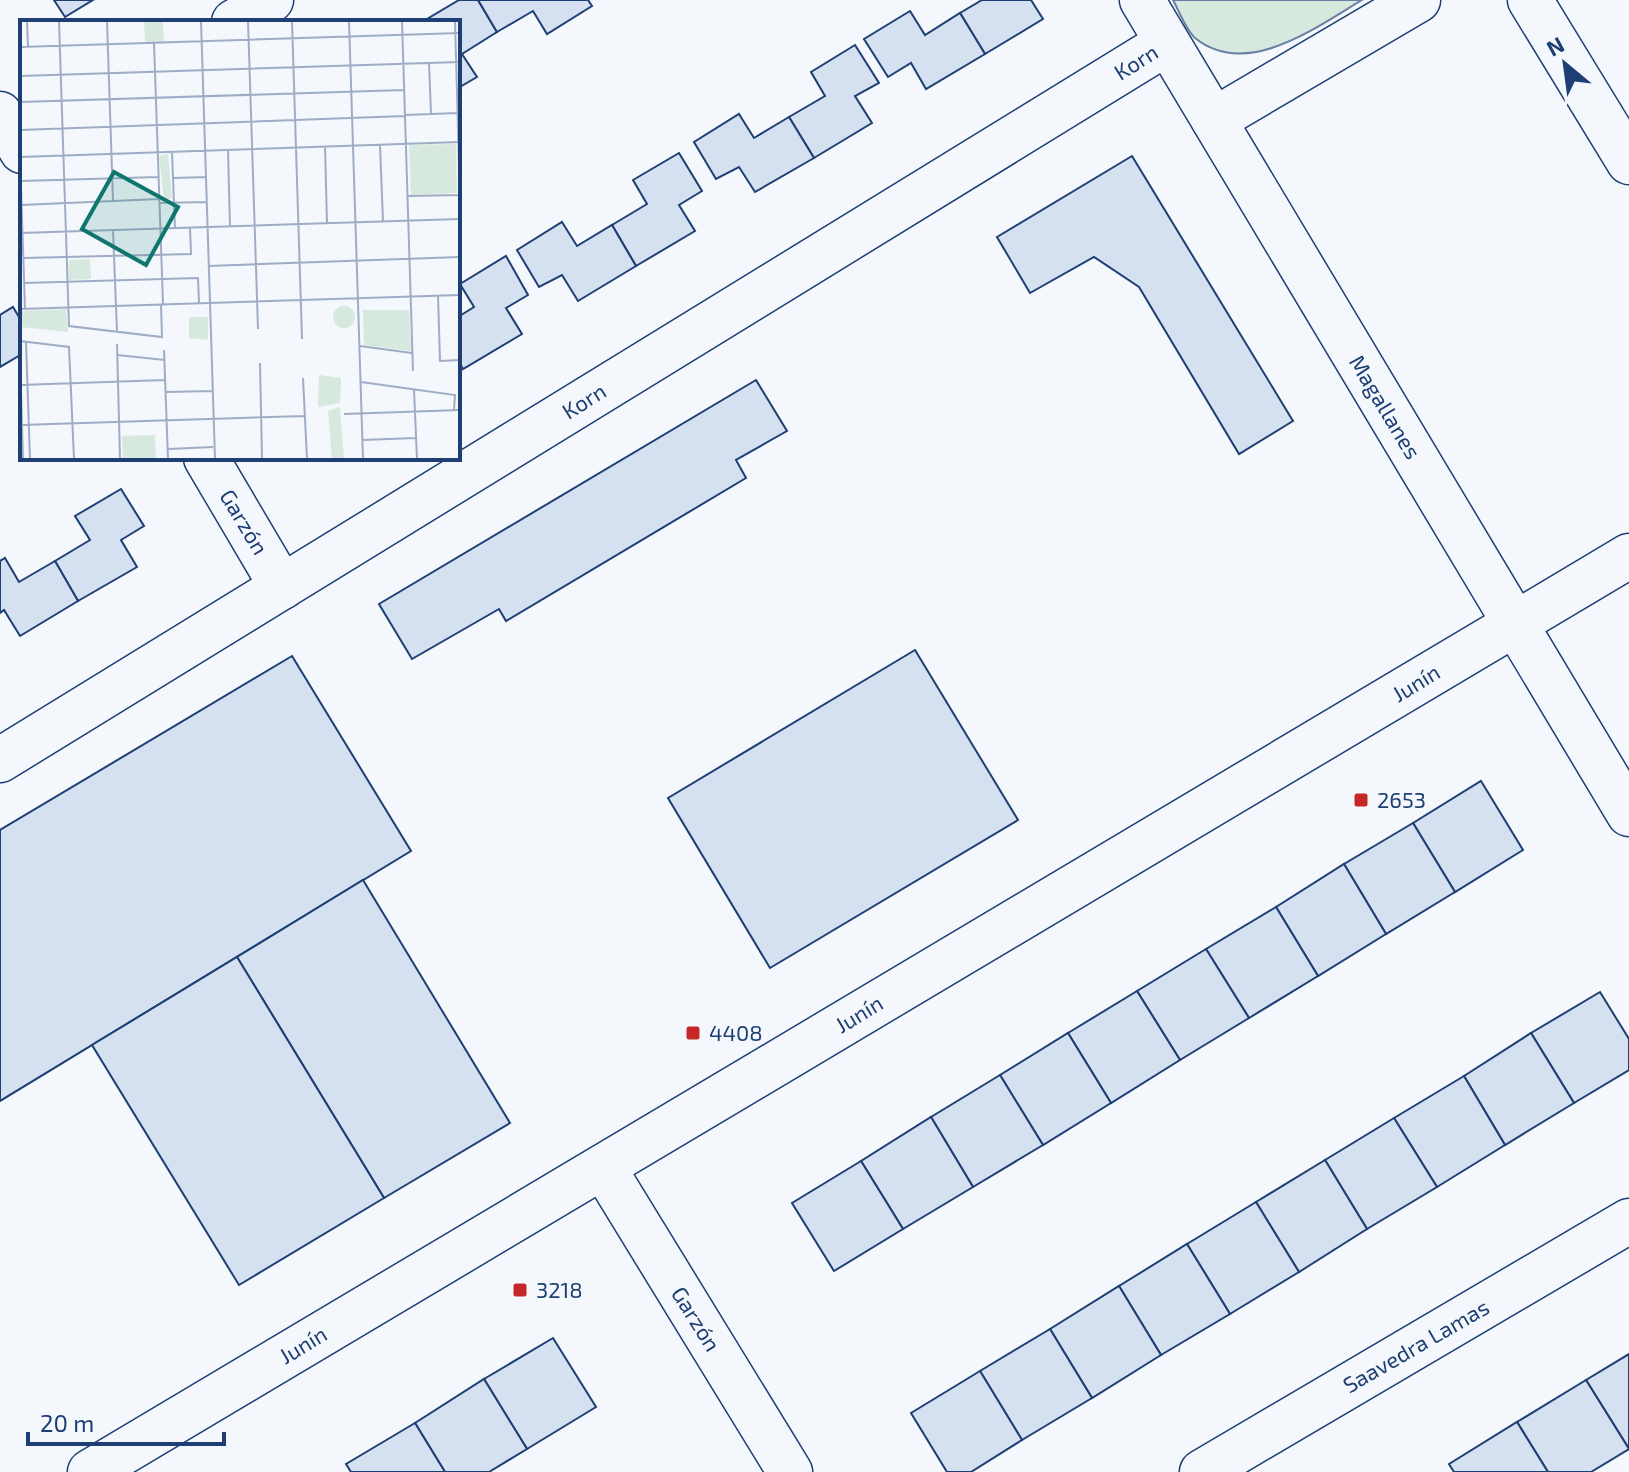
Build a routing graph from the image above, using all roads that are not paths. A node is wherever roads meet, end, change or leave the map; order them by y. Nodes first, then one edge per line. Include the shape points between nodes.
1 (271, 0) edge
2 (1142, 0) edge
3 (1418, 0) edge
4 (1530, 0) edge
5 (237, 20) edge
6 (1167, 43) junction
7 (1214, 120) junction
8 (1629, 162) edge
9 (207, 460) edge
10 (1629, 556) edge
11 (282, 587) junction
12 (1515, 623) junction
13 (0, 760) edge
14 (1629, 814) edge
15 (603, 1167) junction
16 (1629, 1221) edge
17 (90, 1472) edge
18 (790, 1472) edge
19 (1202, 1472) edge

1 - 5 street
2 - 6 street, Magallanes
3 - 7 street
4 - 8 street
6 - 7 street, Magallanes
6 - 11 street, Korn
7 - 12 street, Magallanes
9 - 11 street, Garzón
10 - 12 street, Junín
11 - 13 street, Korn
12 - 14 street, Magallanes
12 - 15 street, Junín
15 - 17 street, Junín
15 - 18 street, Garzón
16 - 19 street, Saavedra Lamas

